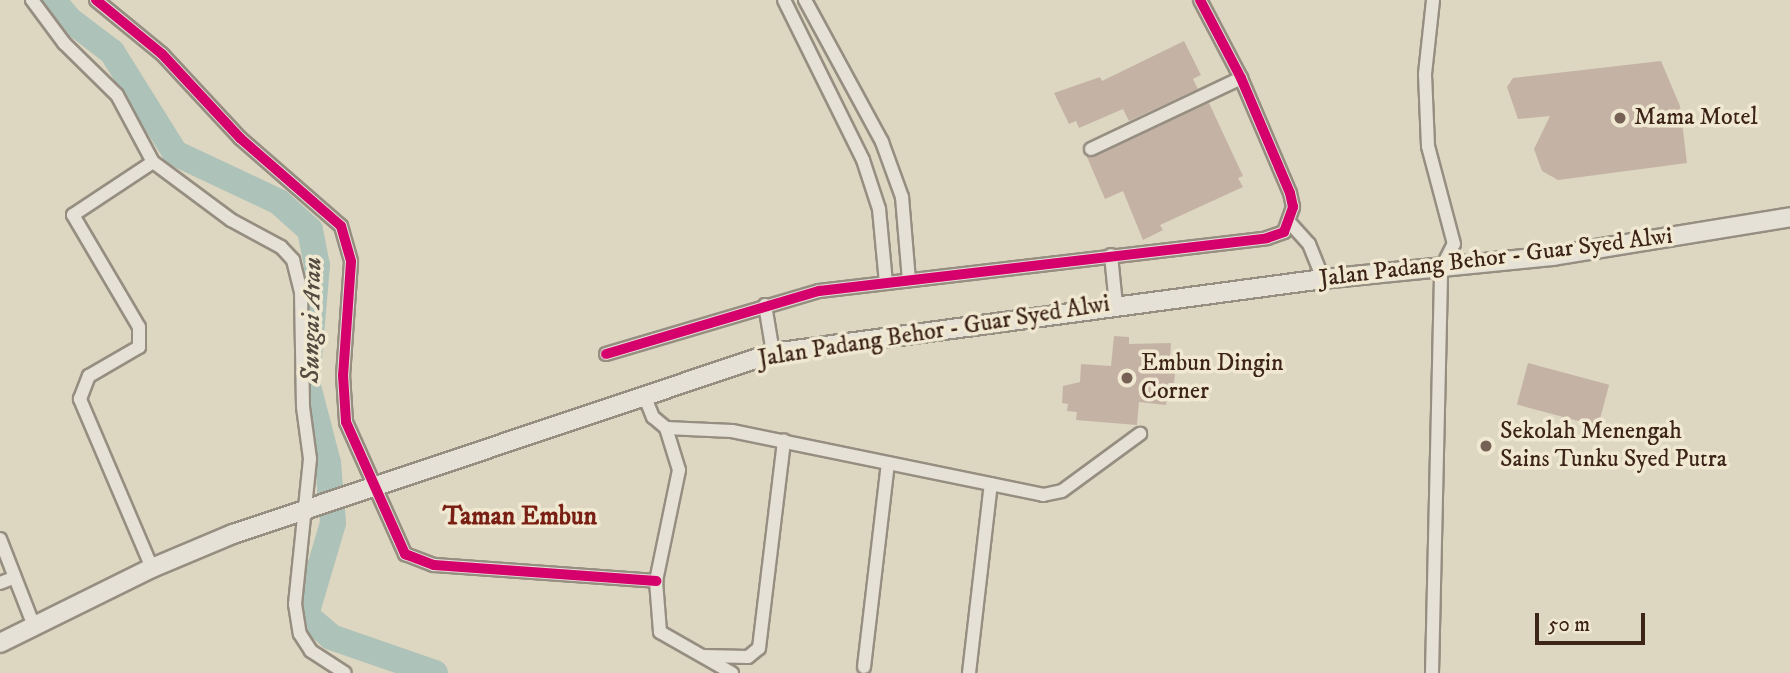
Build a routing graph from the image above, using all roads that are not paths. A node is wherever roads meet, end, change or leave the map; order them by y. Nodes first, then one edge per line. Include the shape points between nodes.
1 (32, 0) edge
2 (96, 0) edge
3 (784, 0) edge
4 (805, 0) edge
5 (1200, 0) edge
6 (1433, 0) edge
7 (1241, 78) junction
8 (1091, 149) dead end
9 (153, 162) junction
10 (1790, 217) edge
11 (1290, 223) junction
12 (1111, 255) junction
13 (1441, 269) junction
14 (1323, 279) junction
15 (909, 280) junction
16 (886, 283) junction
17 (765, 304) junction
18 (1116, 305) junction
19 (606, 354) dead end
20 (773, 354) junction
21 (644, 395) junction
22 (666, 428) junction
23 (1140, 434) dead end
24 (784, 441) junction
25 (888, 463) junction
26 (991, 484) junction
27 (372, 488) junction
28 (307, 510) junction
29 (0, 539) edge
30 (152, 568) junction
31 (13, 578) junction
32 (656, 581) junction
33 (0, 583) edge
34 (34, 626) junction
35 (0, 643) edge
36 (703, 656) junction
37 (864, 667) dead end
38 (345, 673) edge
39 (732, 673) edge
40 (969, 673) edge
41 (1432, 673) edge

1 - 9 street via 64,43 117,95
2 - 27 street via 162,54 232,130 341,226 351,262 343,375 346,422
3 - 16 street via 863,160 879,209
4 - 15 street via 882,142 902,197
5 - 7 street
6 - 13 street via 1425,74 1428,146 1454,244
7 - 8 street
7 - 11 street via 1290,193
9 - 28 street via 231,220 281,247 293,260 301,292 303,407 310,459
9 - 30 street via 73,215 139,327 139,347 89,376 80,399
10 - 13 main road, Jalan Padang Behor - Guar Syed Alwi via 1553,256
11 - 12 street via 1284,232 1267,238
11 - 14 street via 1309,244
12 - 15 street
12 - 18 street
13 - 14 main road, Jalan Padang Behor - Guar Syed Alwi
13 - 41 street
14 - 18 main road, Jalan Padang Behor - Guar Syed Alwi
15 - 16 street
16 - 17 street via 819,291
17 - 19 street
17 - 20 street
18 - 20 main road, Jalan Padang Behor - Guar Syed Alwi
20 - 21 main road, Jalan Padang Behor - Guar Syed Alwi
21 - 22 street via 653,417
21 - 27 main road, Jalan Padang Behor - Guar Syed Alwi
22 - 24 street via 732,431
22 - 32 street via 679,470
23 - 26 street via 1062,491 1043,495
24 - 25 street
24 - 36 street via 760,648 748,657
25 - 26 street
25 - 37 street
26 - 40 street
27 - 28 main road, Jalan Padang Behor - Guar Syed Alwi
27 - 32 street via 400,547 414,560
28 - 30 main road, Jalan Padang Behor - Guar Syed Alwi
28 - 38 street via 295,604 300,634 322,662
29 - 31 street
30 - 34 main road, Jalan Padang Behor - Guar Syed Alwi
31 - 33 street
31 - 34 street
32 - 36 street via 660,632
34 - 35 main road, Jalan Padang Behor - Guar Syed Alwi
36 - 39 street

